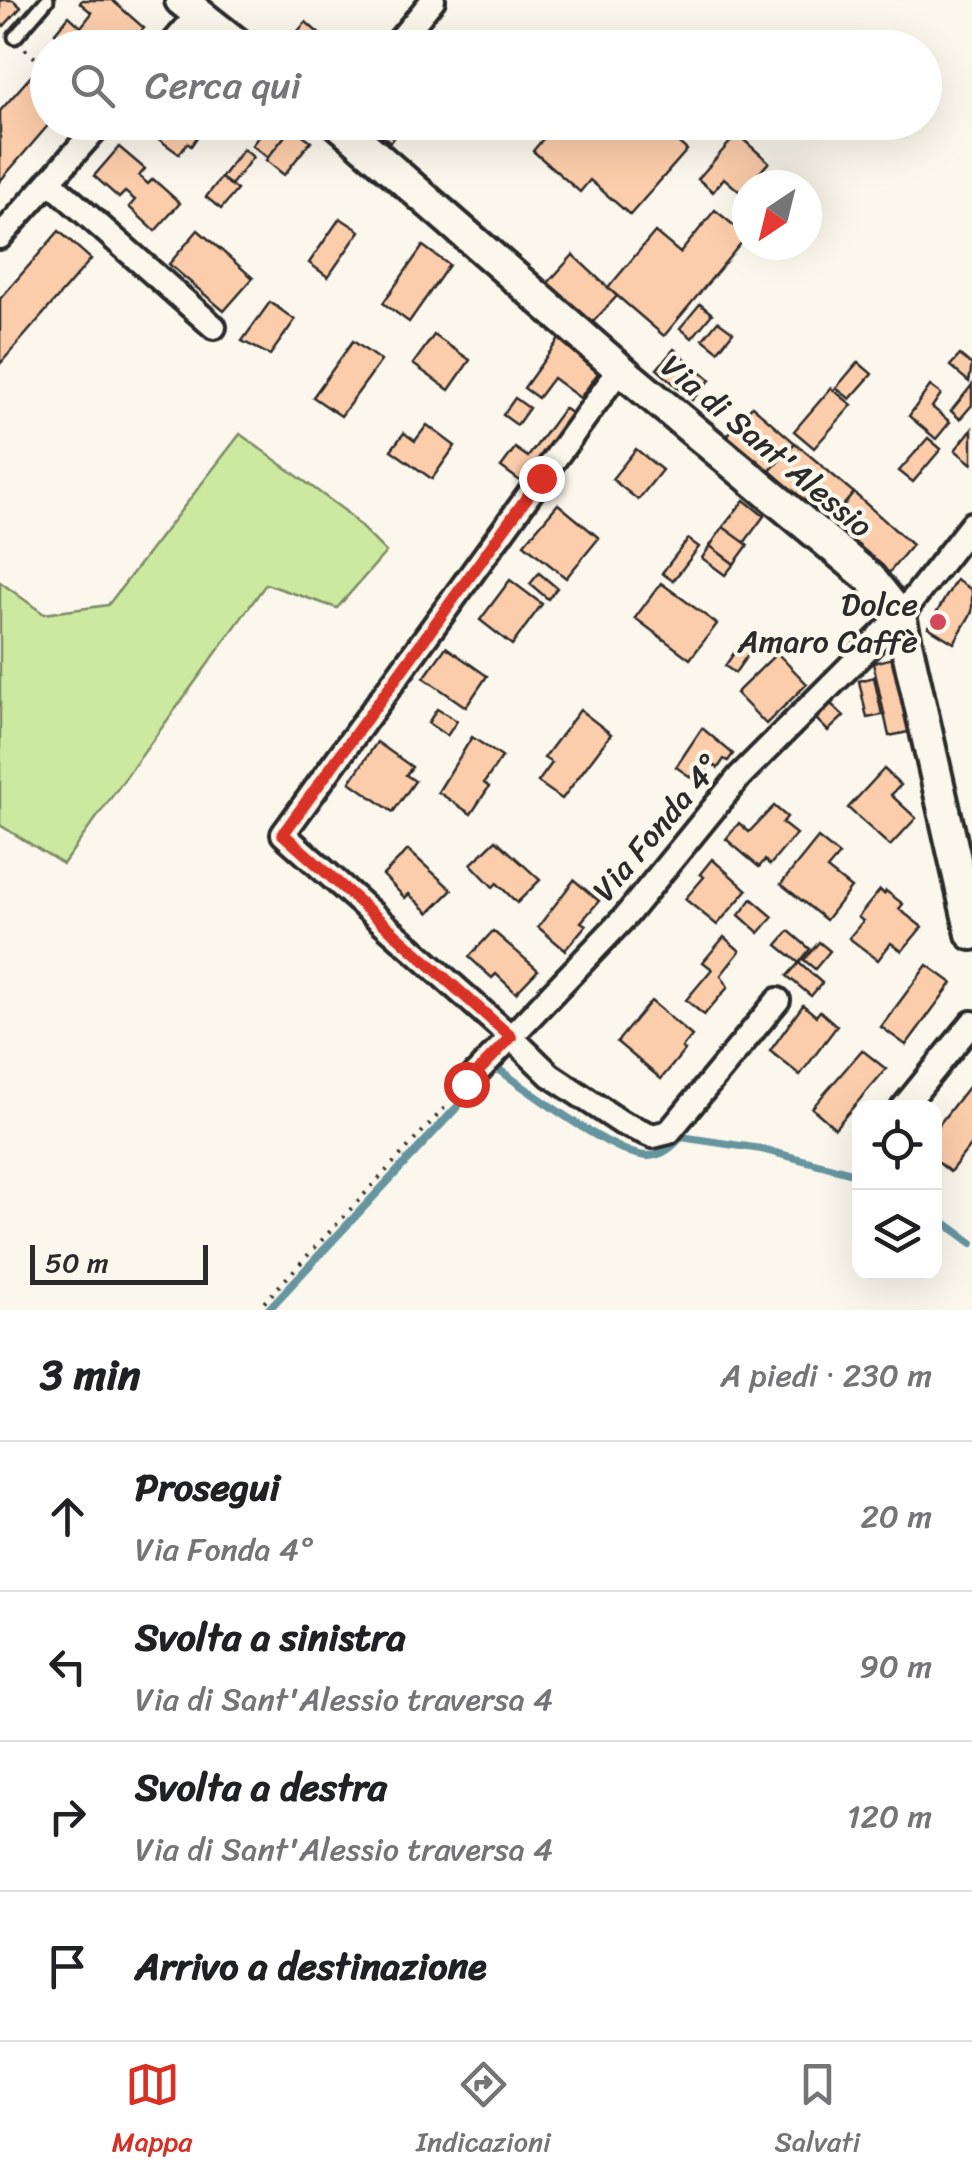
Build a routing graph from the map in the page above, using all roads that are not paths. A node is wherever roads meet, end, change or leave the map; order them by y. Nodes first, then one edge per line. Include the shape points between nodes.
1 (47, 0) edge
2 (433, 0) edge
3 (190, 7) edge
4 (178, 30) edge
5 (219, 30) edge
6 (408, 30) edge
7 (15, 37) road end
8 (86, 140) edge
9 (358, 140) edge
10 (50, 182) junction
11 (0, 237) edge
12 (214, 327) dead end
13 (620, 369) junction
14 (972, 524) edge
15 (900, 616) junction
16 (972, 934) edge
17 (778, 1000) dead end
18 (972, 1023) edge
19 (511, 1037) junction
20 (466, 1084) road end
21 (909, 1100) edge

1 - 7 lane
2 - 6 street
3 - 4 street
3 - 5 street
8 - 10 street
9 - 13 street, Via di Sant'Alessio
10 - 11 street
10 - 12 street
13 - 15 street, Via di Sant'Alessio via 870,578
13 - 19 street via 283,834
14 - 15 street, Via Fonda 4°
15 - 16 street, Via di Sant'Alessio
15 - 19 street, Via Fonda 4° via 740,776 626,916
17 - 19 street via 674,1125 653,1136 550,1075
18 - 21 street
19 - 20 street, Via Fonda 4°

